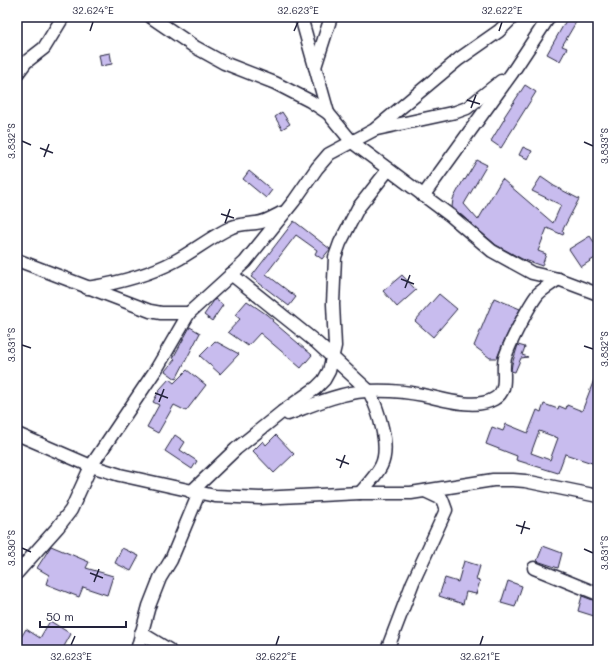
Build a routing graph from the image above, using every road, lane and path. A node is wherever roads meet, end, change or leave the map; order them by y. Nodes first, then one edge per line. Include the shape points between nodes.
1 (63, 17) edge
2 (151, 17) edge
3 (301, 17) edge
4 (331, 17) edge
5 (513, 17) edge
6 (548, 17) edge
7 (315, 67) junction
8 (512, 73) junction
9 (17, 74) edge
10 (328, 113) junction
11 (374, 130) junction
12 (352, 142) junction
13 (388, 170) junction
14 (423, 196) junction
15 (288, 209) junction
16 (17, 260) edge
17 (231, 274) junction
18 (558, 279) junction
19 (87, 288) junction
20 (598, 294) edge
21 (189, 314) junction
22 (333, 359) junction
23 (369, 391) junction
24 (272, 420) junction
25 (17, 434) edge
26 (91, 466) junction
27 (425, 491) junction
28 (195, 493) junction
29 (360, 493) junction
30 (598, 496) edge
31 (534, 568) dead end
32 (17, 573) edge
33 (598, 594) edge
34 (141, 633) junction
35 (137, 650) edge
36 (169, 650) edge
37 (387, 650) edge

1 - 9 street via 44,48 26,62
2 - 10 street via 224,63 275,83
3 - 7 street
4 - 7 street
5 - 11 street
6 - 8 street
7 - 10 street
8 - 11 street via 467,108
8 - 14 street
10 - 12 street
11 - 12 street
12 - 13 street
12 - 15 street via 329,154
13 - 14 street
13 - 22 street via 358,208 335,257
14 - 18 street via 492,251 532,273
15 - 17 street
15 - 19 street via 267,221 230,228 175,261 147,274
16 - 19 street
17 - 21 street
17 - 22 street via 317,343
18 - 20 street
18 - 23 street via 539,293 532,302 505,358 505,384 494,399 484,402 452,402 393,391
19 - 21 street via 150,311
21 - 26 street via 157,368
22 - 23 street
22 - 24 street via 320,384
23 - 24 street via 348,393
23 - 29 street via 383,434 385,450 382,465
24 - 28 street via 236,449
25 - 26 street
26 - 28 street
26 - 32 street via 71,510
27 - 29 street
27 - 30 street via 493,480 513,480 552,485
27 - 37 street via 442,499 446,510 413,582
28 - 29 street via 260,498
28 - 34 street via 171,560 160,578 149,606
31 - 33 street
34 - 35 street
34 - 36 street

